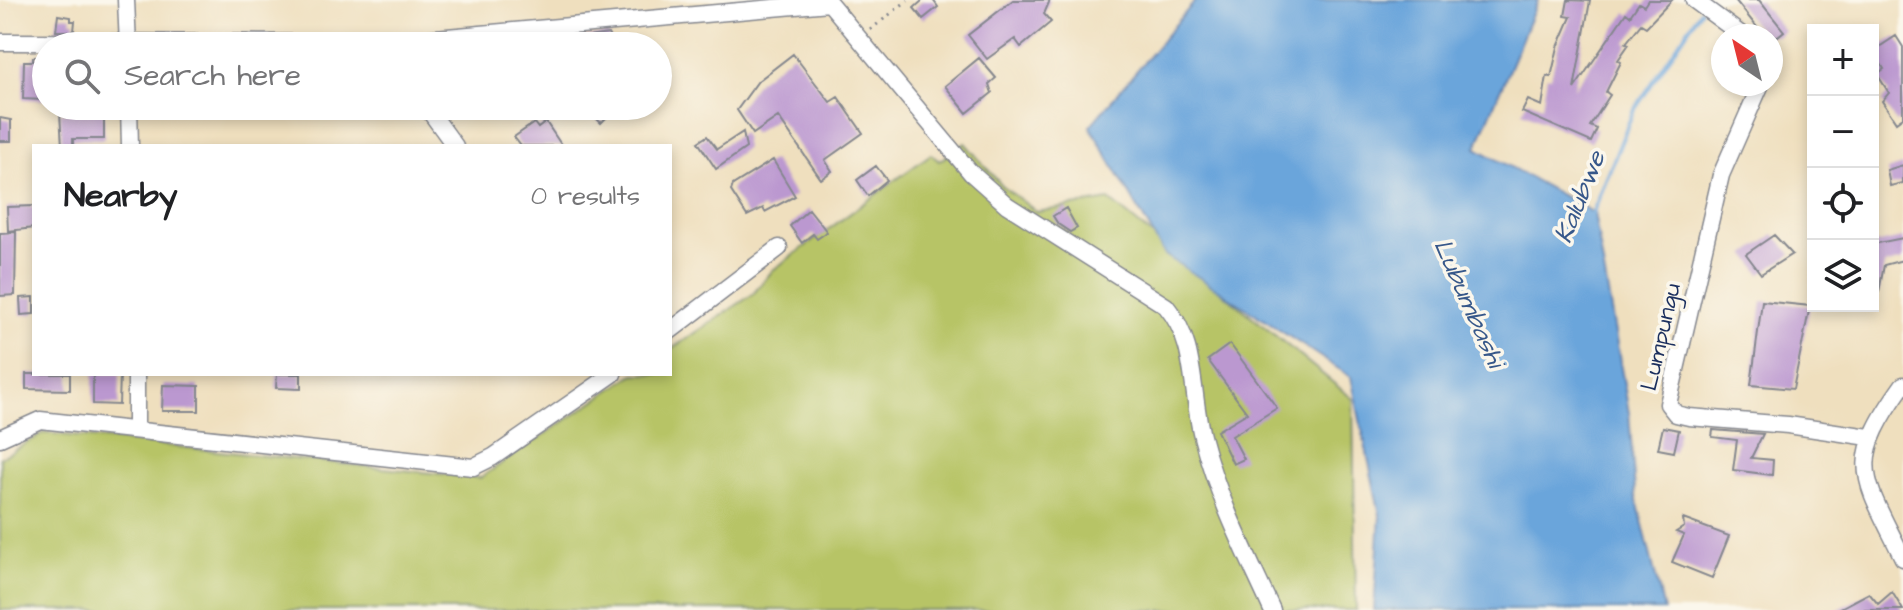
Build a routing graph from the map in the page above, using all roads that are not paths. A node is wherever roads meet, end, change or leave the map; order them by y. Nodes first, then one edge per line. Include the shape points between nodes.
1 (126, 0) edge
2 (828, 1) edge
3 (1700, 4) edge
4 (1727, 24) edge
5 (127, 32) edge
6 (505, 32) edge
7 (0, 42) edge
8 (32, 43) edge
9 (1756, 96) edge
10 (129, 120) edge
11 (436, 120) edge
12 (130, 144) edge
13 (454, 144) edge
14 (779, 248) dead end
15 (672, 329) edge
16 (136, 376) edge
17 (610, 376) edge
18 (1903, 385) edge
19 (136, 428) junction
20 (1869, 437) junction
21 (0, 438) edge
22 (1903, 558) edge
23 (1272, 610) edge

1 - 5 street
2 - 6 street
2 - 23 street via 971,173 1071,249 1166,306 1178,321 1187,340 1213,474
3 - 4 street
7 - 8 street
9 - 20 street, Lumpungu via 1721,175 1668,404 1676,414 1689,417
10 - 12 street
11 - 13 street
14 - 15 street
16 - 19 street
17 - 19 street via 473,467
18 - 20 street
19 - 21 street via 32,421
20 - 22 street via 1865,460 1871,489

